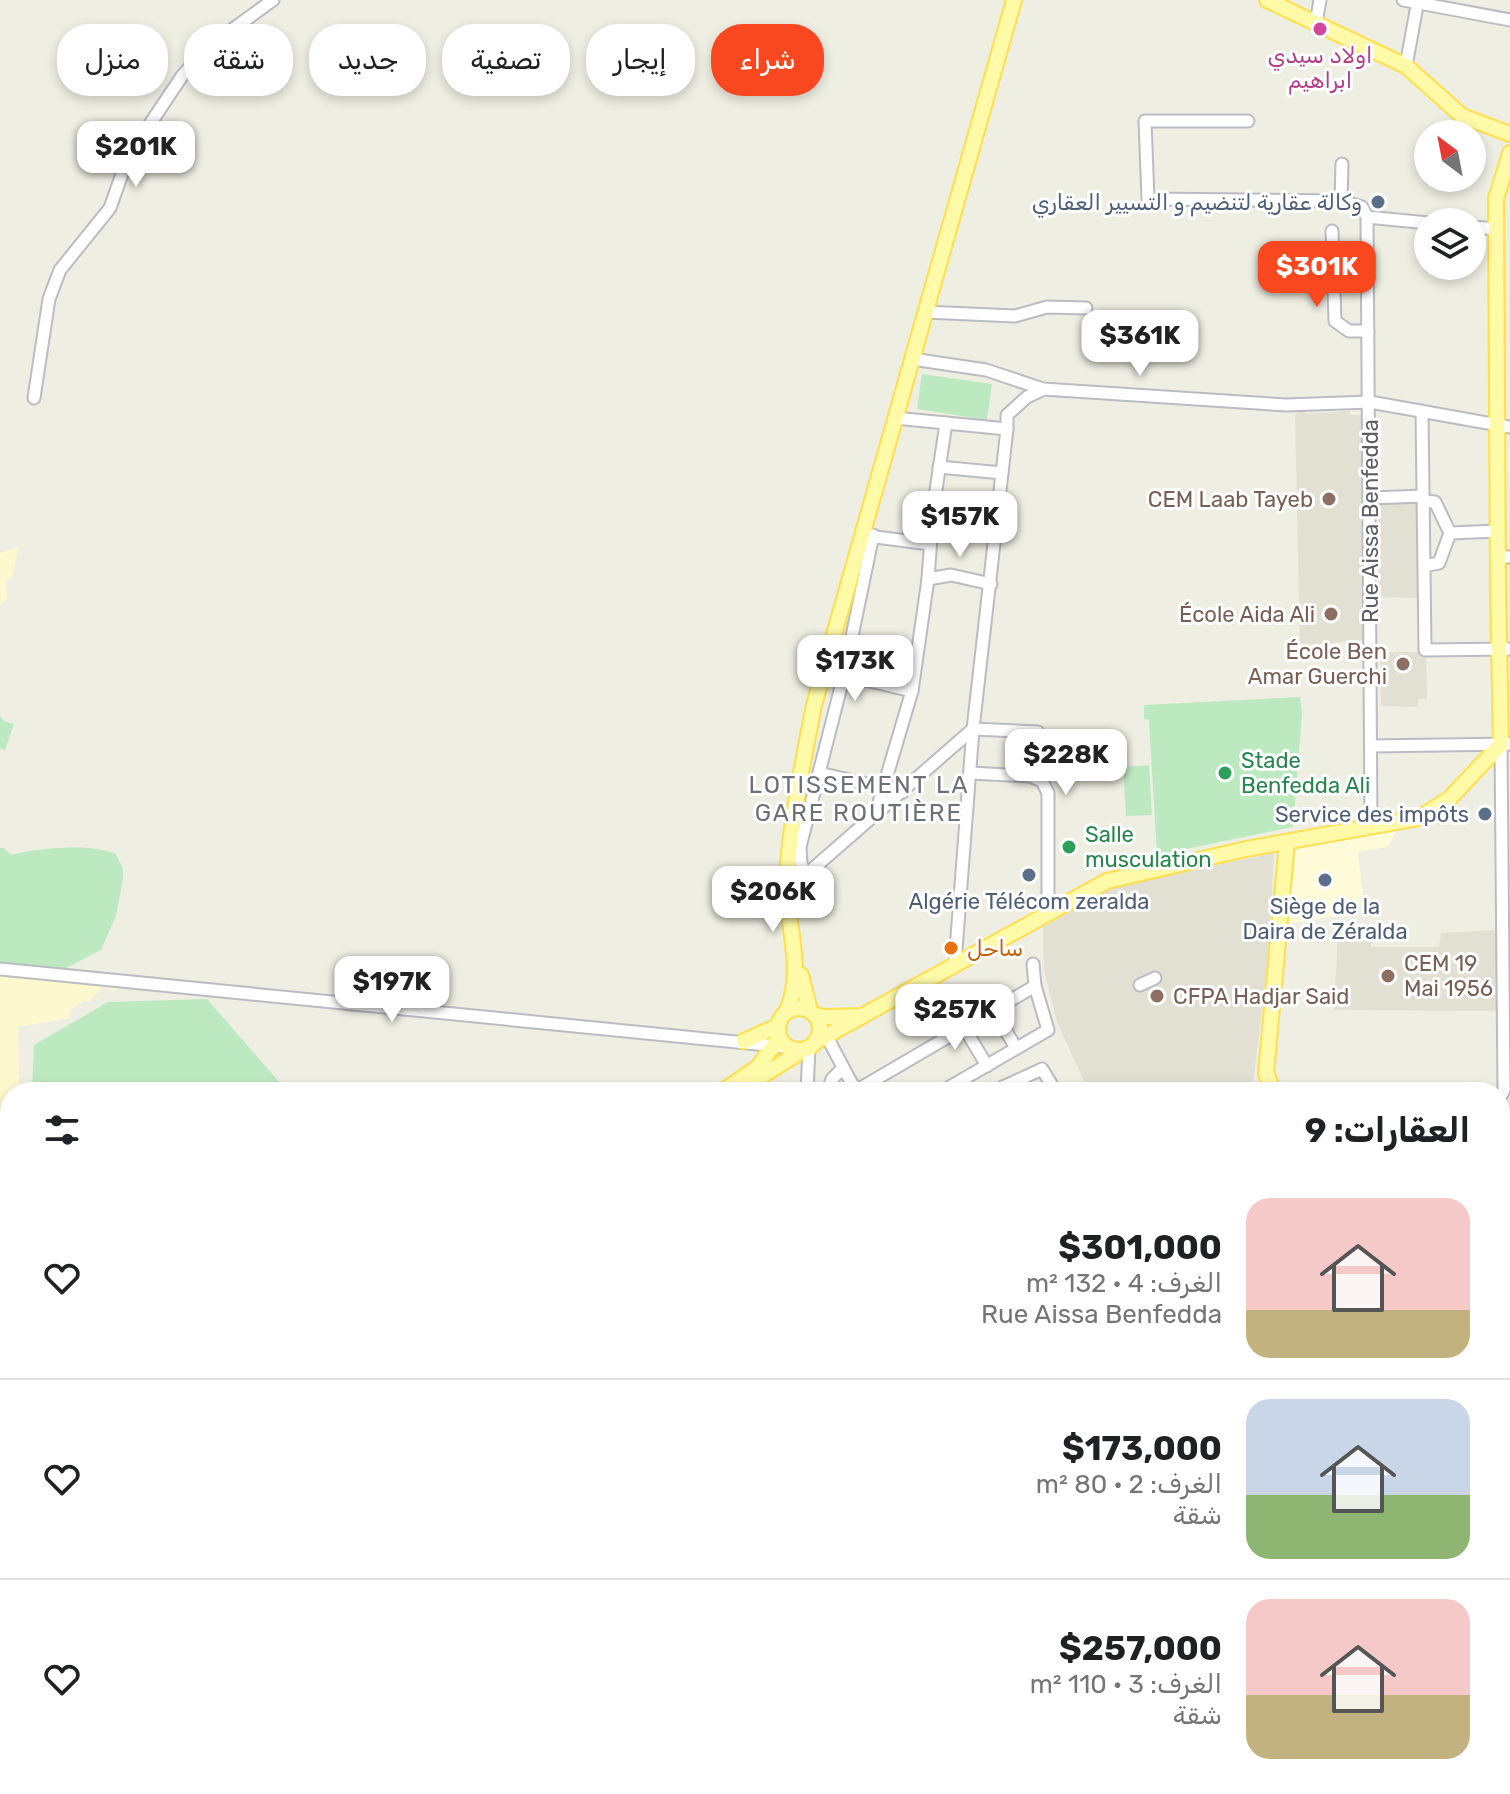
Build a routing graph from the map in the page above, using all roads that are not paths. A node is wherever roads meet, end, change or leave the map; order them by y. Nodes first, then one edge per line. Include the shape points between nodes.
1 (273, 0) edge
2 (1014, 0) edge
3 (1267, 0) edge
4 (1320, 0) edge
5 (1403, 0) edge
6 (1418, 1) edge
7 (1466, 5) edge
8 (1510, 20) edge
9 (1316, 23) junction
10 (1406, 66) junction
11 (1248, 121) dead end
12 (1510, 134) edge
13 (1510, 153) edge
14 (1342, 164) dead end
15 (1341, 201) junction
16 (1367, 217) junction
17 (1414, 222) edge
18 (1486, 228) edge
19 (1497, 229) junction
20 (1332, 231) dead end
21 (1086, 308) dead end
22 (925, 312) junction
23 (1504, 315) edge
24 (1368, 331) junction
25 (912, 359) junction
26 (1044, 389) junction
27 (34, 398) dead end
28 (1370, 402) junction
29 (1422, 411) junction
30 (895, 418) junction
31 (946, 423) junction
32 (1504, 426) edge
33 (1007, 429) junction
34 (939, 467) junction
35 (1002, 473) junction
36 (1370, 498) junction
37 (1423, 499) junction
38 (1504, 509) edge
39 (933, 510) junction
40 (998, 519) junction
41 (1498, 531) junction
42 (1450, 533) junction
43 (867, 536) junction
44 (930, 544) junction
45 (1504, 557) edge
46 (1424, 566) junction
47 (928, 579) junction
48 (991, 584) junction
49 (1504, 649) edge
50 (844, 675) junction
51 (1505, 690) edge
52 (912, 691) junction
53 (973, 729) junction
54 (1038, 732) dead end
55 (1506, 744) edge
56 (1371, 746) junction
57 (819, 773) junction
58 (970, 773) junction
59 (883, 788) junction
60 (903, 792) junction
61 (1506, 810) edge
62 (875, 816) junction
63 (1371, 826) junction
64 (1287, 842) junction
65 (789, 867) junction
66 (806, 874) junction
67 (792, 887) junction
68 (1048, 913) junction
69 (1506, 961) edge
70 (955, 963) junction
71 (1033, 964) dead end
72 (0, 969) edge
73 (1155, 978) dead end
74 (1140, 985) dead end
75 (1035, 986) junction
76 (984, 994) dead end
77 (994, 1009) junction
78 (787, 1011) junction
79 (813, 1013) junction
80 (864, 1016) junction
81 (964, 1027) junction
82 (780, 1039) junction
83 (1507, 1040) edge
84 (748, 1041) junction
85 (814, 1044) junction
86 (1016, 1048) junction
87 (764, 1060) junction
88 (987, 1066) junction
89 (842, 1069) junction
90 (735, 1082) edge
91 (753, 1082) edge
92 (808, 1082) edge
93 (831, 1082) edge
94 (851, 1082) edge
95 (868, 1082) edge
96 (959, 1082) edge
97 (1014, 1082) edge
98 (1050, 1082) edge
99 (1269, 1082) edge
100 (1504, 1082) edge

1 - 27 street via 213,43 182,76 128,157 110,208 60,270 49,299
2 - 22 main road
3 - 9 main road
4 - 9 street
5 - 6 street
6 - 7 street
6 - 10 street
7 - 8 street
9 - 10 main road
10 - 12 main road via 1462,116
11 - 15 street via 1145,121 1148,199
13 - 19 main road via 1496,199
14 - 15 street
15 - 16 street via 1362,207
16 - 17 street
16 - 24 street, Rue Aissa Benfedda
18 - 19 street
19 - 23 main road
20 - 24 street via 1335,321 1349,331
21 - 22 street via 1047,307 1015,316
22 - 25 main road
23 - 32 main road
24 - 28 street, Rue Aissa Benfedda
25 - 26 street via 986,370
25 - 30 main road
26 - 28 street via 1286,405
26 - 33 street via 1007,415
28 - 29 street
28 - 36 street, Rue Aissa Benfedda
29 - 32 street
29 - 37 street
30 - 31 street
30 - 43 main road
31 - 33 street
31 - 34 street
32 - 38 main road
33 - 35 street
34 - 35 street
34 - 39 street
35 - 40 street
36 - 37 street
36 - 56 street, Rue Aissa Benfedda
37 - 42 street via 1435,502
37 - 46 street
38 - 41 main road
39 - 40 street
39 - 44 street
40 - 48 street
41 - 42 street
41 - 45 main road
42 - 46 street via 1439,563
43 - 44 street
43 - 50 street
43 - 65 main road via 814,705 791,824
44 - 47 street
45 - 49 main road
46 - 49 street via 1425,650
47 - 48 street via 951,575
47 - 52 street
48 - 53 street
49 - 51 main road
50 - 52 street
50 - 57 street
51 - 55 main road
52 - 59 street
53 - 54 street
53 - 58 street
53 - 60 street
55 - 56 street
55 - 61 street
55 - 63 main road via 1419,818
56 - 63 street, Rue Aissa Benfedda
57 - 59 street
57 - 66 street via 800,847
58 - 68 street via 1030,776 1045,786
58 - 70 street
59 - 60 street
59 - 62 street
60 - 62 street
61 - 69 street
62 - 66 street
63 - 64 main road
64 - 68 main road via 1107,881
64 - 99 main road
65 - 67 main road
65 - 78 main road via 796,979
66 - 67 street
67 - 79 main road via 801,978
68 - 70 main road
69 - 83 street
70 - 80 main road
71 - 75 street
72 - 84 street
73 - 74 street
75 - 77 street
75 - 86 street via 1048,1030
76 - 77 street
77 - 81 street
77 - 86 street
78 - 79 main road via 799,1007
78 - 82 main road
79 - 80 main road
79 - 85 main road via 820,1025
80 - 85 main road
81 - 88 street
81 - 95 street
82 - 84 main road
82 - 85 main road
82 - 87 main road
83 - 100 street
84 - 87 main road
85 - 89 street
85 - 91 main road
85 - 92 street
86 - 88 street
87 - 90 main road
88 - 96 street
89 - 93 street
89 - 94 street
97 - 98 street via 1042,1069

